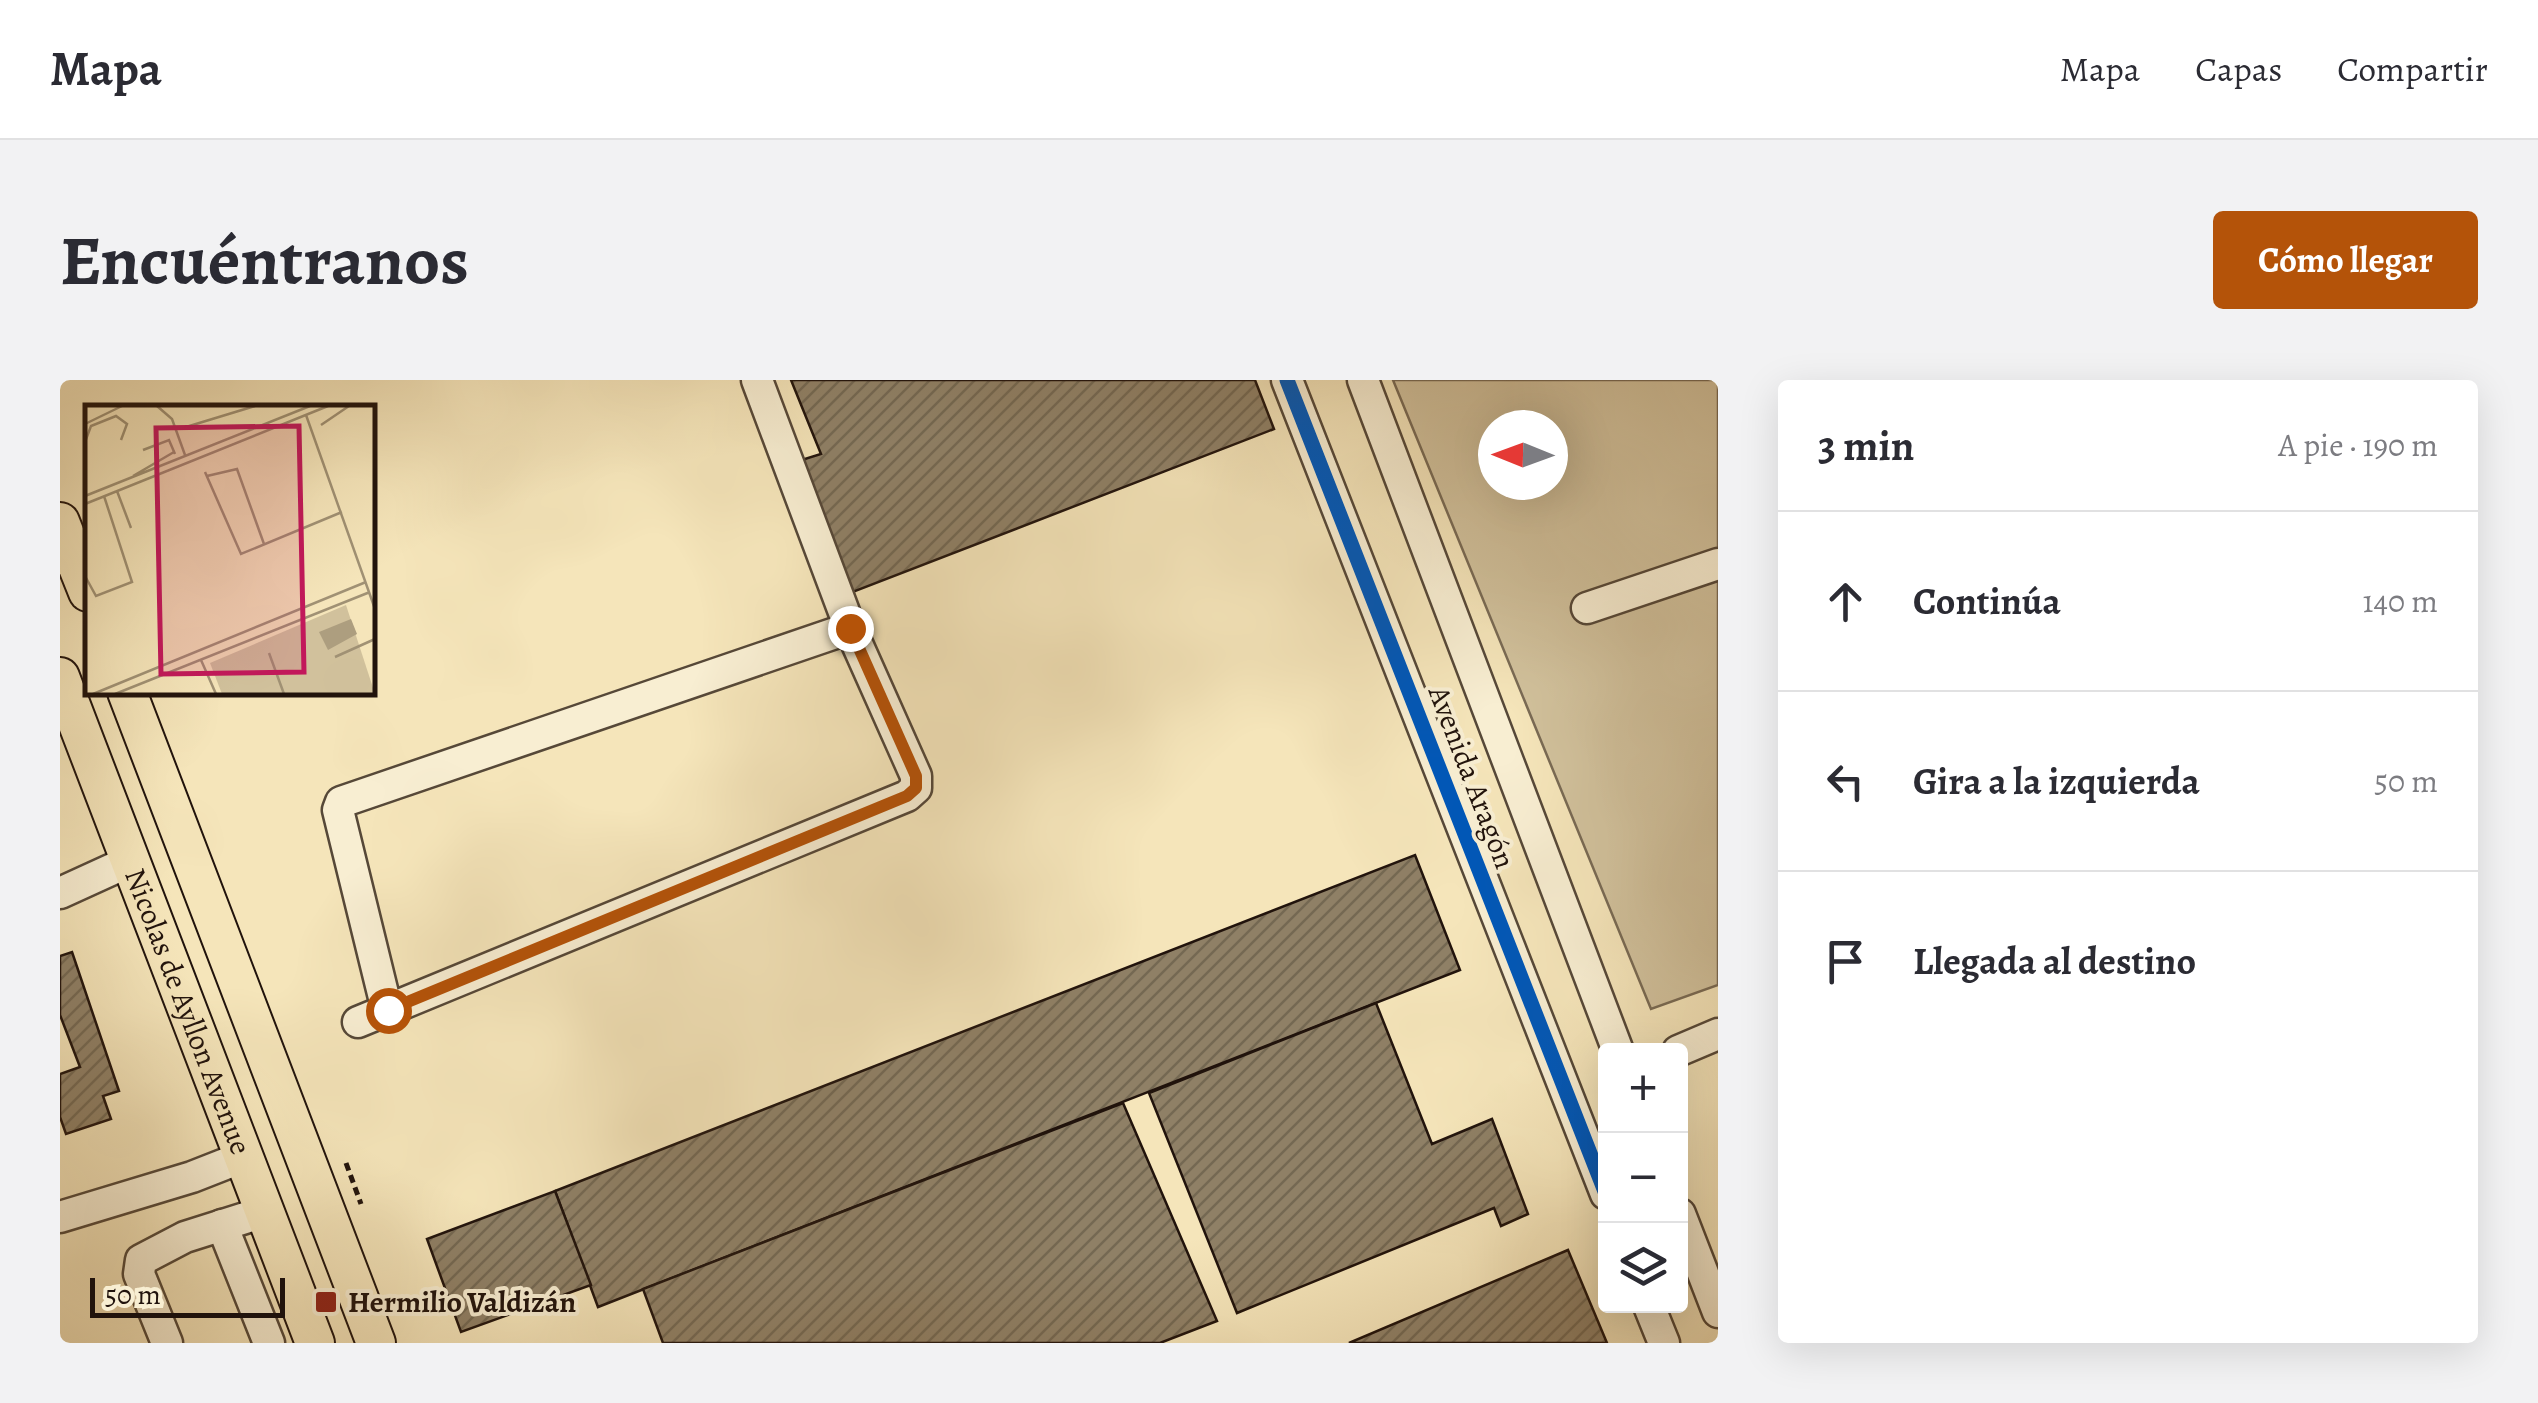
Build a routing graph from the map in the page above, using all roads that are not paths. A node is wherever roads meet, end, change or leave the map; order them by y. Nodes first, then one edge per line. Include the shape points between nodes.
1 (757, 380) edge
2 (1287, 380) edge
3 (1363, 380) edge
4 (60, 522) edge
5 (1718, 564) edge
6 (85, 584) edge
7 (1587, 608) dead end
8 (850, 628) junction
9 (60, 677) edge
10 (128, 695) edge
11 (128, 862) junction
12 (60, 893) edge
13 (388, 1010) junction
14 (358, 1022) dead end
15 (1718, 1034) edge
16 (1615, 1043) edge
17 (1688, 1046) edge
18 (243, 1157) junction
19 (1598, 1174) edge
20 (264, 1212) junction
21 (60, 1217) edge
22 (1683, 1223) edge
23 (222, 1226) junction
24 (1718, 1312) edge
25 (1652, 1313) edge
26 (167, 1343) edge
27 (270, 1343) edge
28 (315, 1343) edge
29 (376, 1343) edge
30 (1664, 1343) edge

1 - 8 street
2 - 19 street, Avenida Aragón
3 - 16 street, Avenida Aragón
4 - 6 main road
5 - 7 street
8 - 13 street via 916,776 907,796
8 - 13 street via 341,802
9 - 11 main road, Nicolas de Ayllon Avenue
10 - 29 main road, Nicolas de Ayllon Avenue
11 - 12 street
11 - 18 main road, Nicolas de Ayllon Avenue
13 - 14 street
15 - 17 street
18 - 20 main road, Nicolas de Ayllon Avenue
18 - 21 street
20 - 23 street
20 - 28 main road, Nicolas de Ayllon Avenue
22 - 24 street
23 - 26 street via 140,1260 139,1274
23 - 27 street
25 - 30 street

